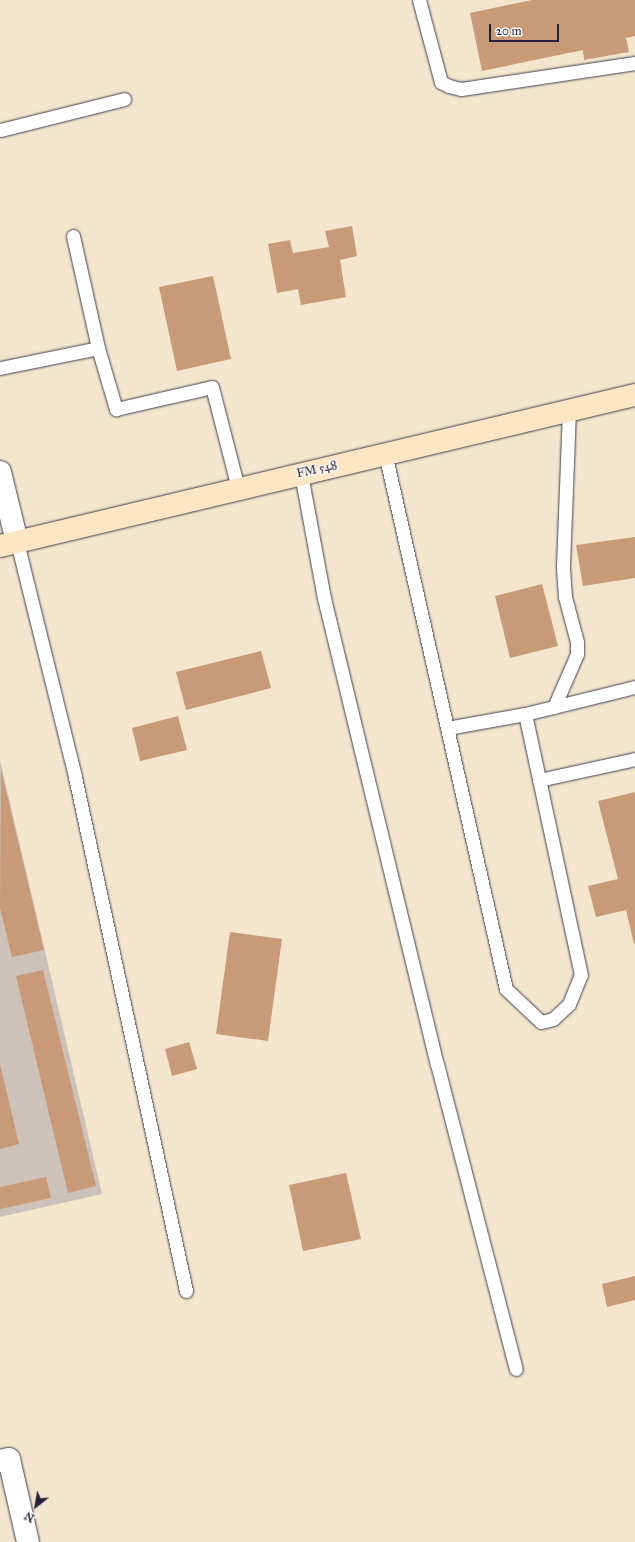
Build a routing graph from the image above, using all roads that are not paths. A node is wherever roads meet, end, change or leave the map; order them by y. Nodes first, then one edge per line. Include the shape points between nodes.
1 (419, 0) edge
2 (635, 63) edge
3 (124, 99) dead end
4 (0, 130) edge
5 (73, 236) dead end
6 (98, 348) junction
7 (0, 368) edge
8 (635, 395) edge
9 (569, 410) junction
10 (384, 453) junction
11 (0, 472) edge
12 (301, 474) junction
13 (238, 488) junction
14 (8, 544) edge
15 (635, 687) edge
16 (554, 707) junction
17 (525, 714) junction
18 (447, 728) junction
19 (635, 759) edge
20 (539, 780) junction
21 (186, 1291) dead end
22 (516, 1369) dead end
23 (4, 1460) edge
24 (28, 1542) edge

1 - 2 lane via 441,82 449,86 461,89
3 - 4 lane
5 - 6 lane
6 - 7 lane
6 - 13 lane via 116,409 212,387
8 - 9 main road, FM 548 / FM 548
9 - 10 main road, FM 548 / FM 548
9 - 16 lane via 563,566 565,598 577,642 577,654
10 - 12 main road, FM 548 / FM 548
10 - 18 lane
11 - 14 street
12 - 13 main road, FM 548 / FM 548
12 - 22 lane via 324,598 437,1064
13 - 14 main road, FM 548 / FM 548
14 - 21 lane via 75,778
15 - 16 lane
16 - 17 lane
17 - 18 lane
17 - 20 lane
18 - 20 lane via 506,989 541,1022 553,1019 569,1004 581,975
19 - 20 lane
23 - 24 street

